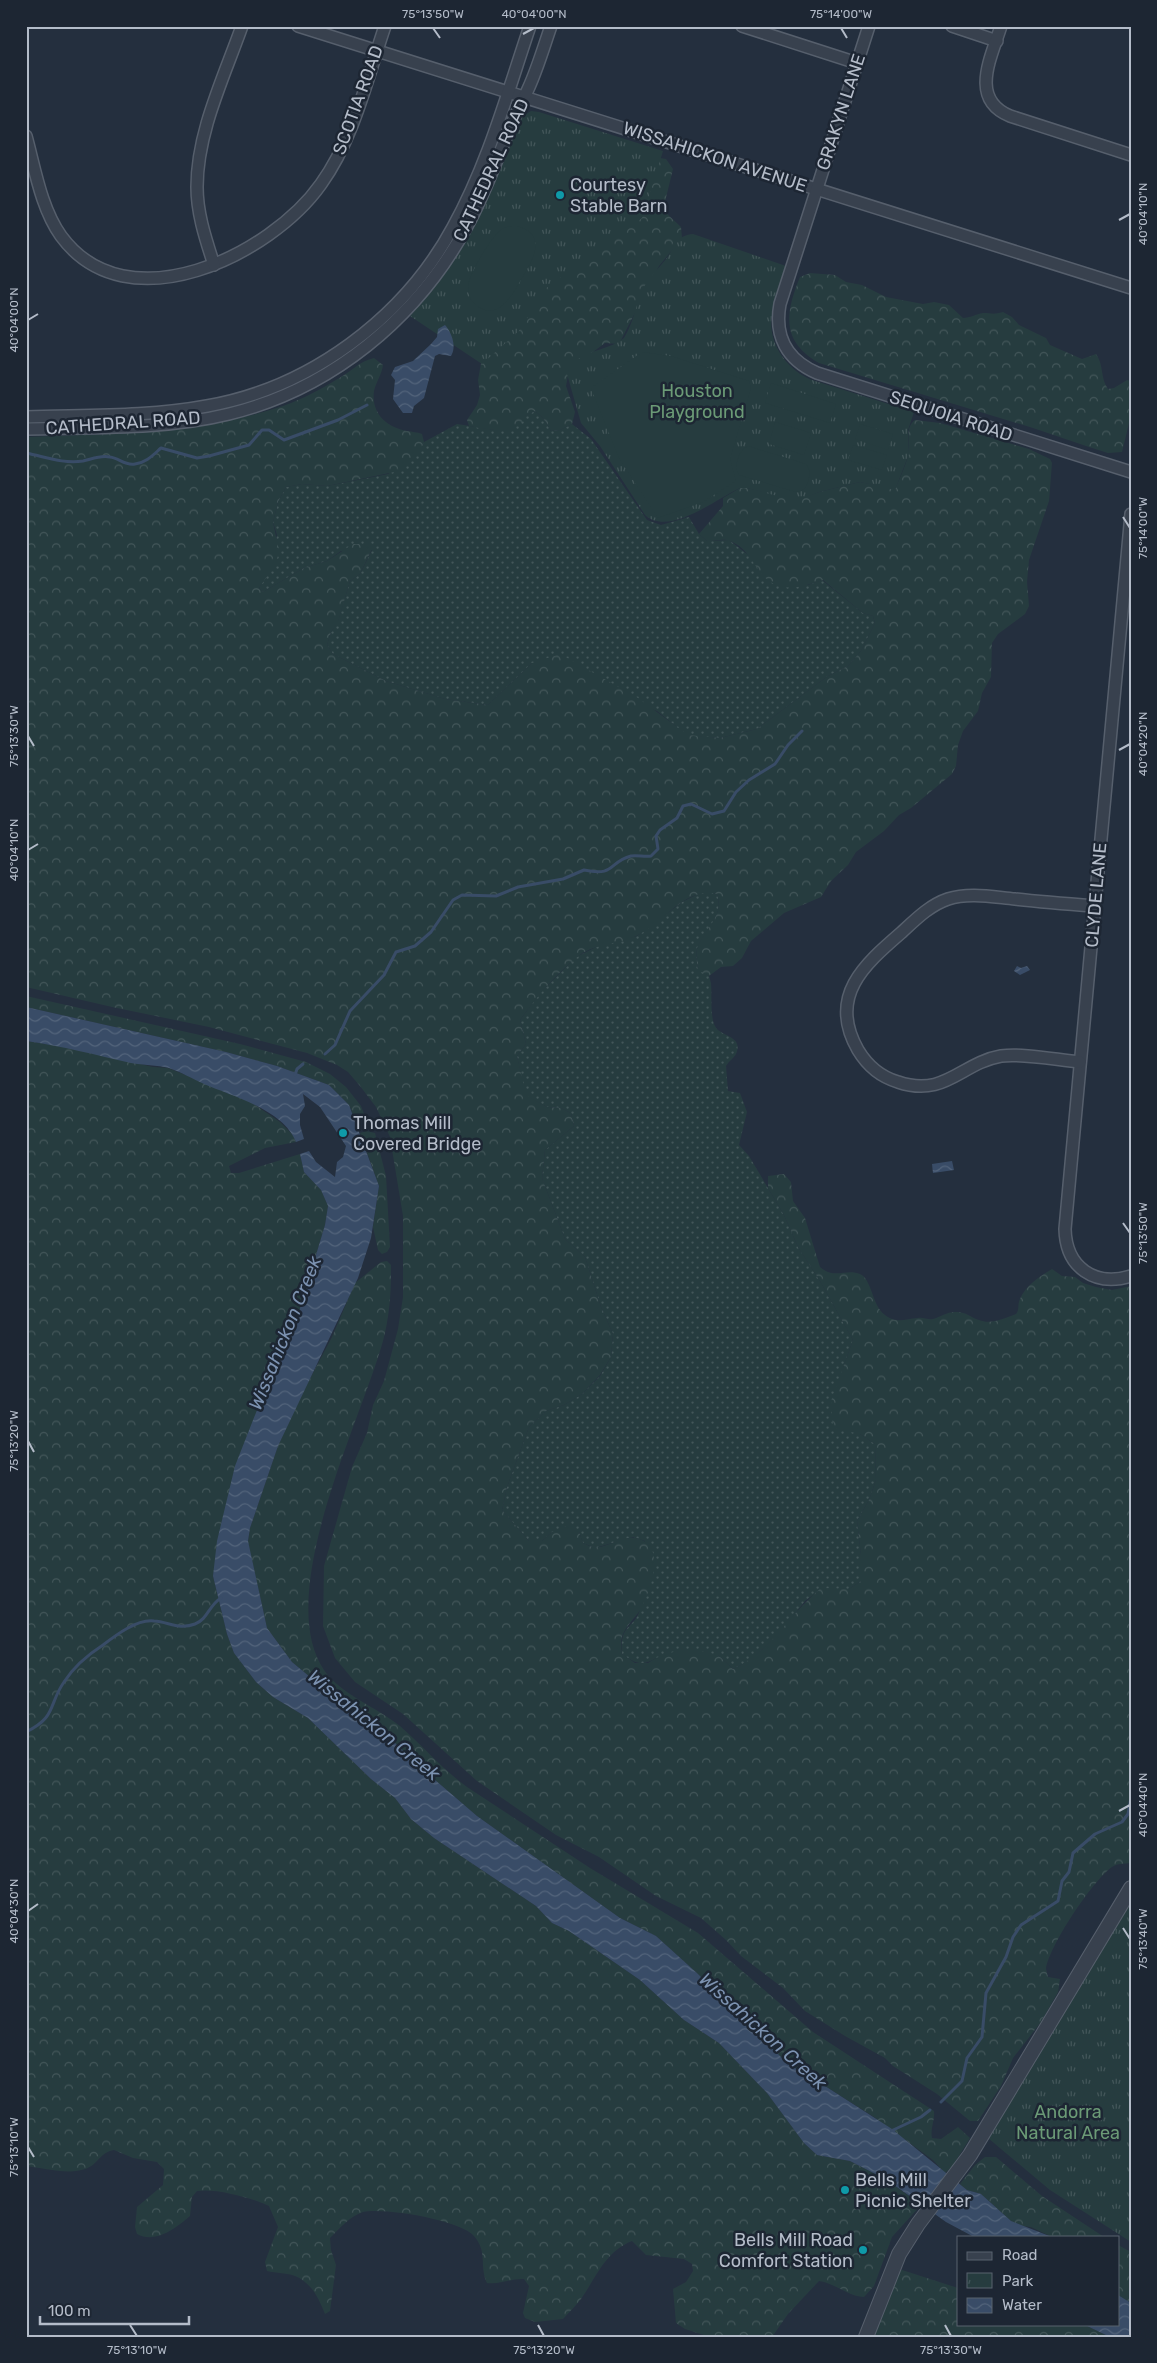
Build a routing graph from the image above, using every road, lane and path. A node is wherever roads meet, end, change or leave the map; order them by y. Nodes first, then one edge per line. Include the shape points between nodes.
1 (242, 26) edge
2 (298, 26) edge
3 (385, 26) edge
4 (530, 26) edge
5 (551, 26) edge
6 (742, 26) edge
7 (869, 26) edge
8 (952, 26) edge
9 (1001, 26) edge
10 (997, 41) junction
11 (377, 51) junction
12 (857, 64) junction
13 (508, 92) junction
14 (524, 97) junction
15 (26, 136) edge
16 (1131, 155) edge
17 (31, 174) edge
18 (816, 189) junction
19 (214, 265) junction
20 (1131, 288) edge
21 (783, 342) joint
22 (26, 417) edge
23 (26, 429) edge
24 (1131, 472) edge
25 (1131, 514) edge
26 (1095, 906) junction
27 (1080, 1062) junction
28 (1131, 1276) edge
29 (1131, 1888) edge
30 (866, 2337) edge

1 - 19 street via 199,157 198,205
2 - 11 street, WISSAHICKON AVENUE
3 - 11 street, SCOTIA ROAD
4 - 13 street, CATHEDRAL ROAD
5 - 14 street, CATHEDRAL ROAD
6 - 12 street
7 - 12 street, GRAKYN LANE
8 - 10 street
9 - 10 street
10 - 16 street via 985,82 988,97 996,108 1010,116
11 - 13 street, WISSAHICKON AVENUE
11 - 19 street, SCOTIA ROAD via 346,139 322,184 273,233 244,252
12 - 18 street, GRAKYN LANE
13 - 14 street, WISSAHICKON AVENUE
13 - 22 street, CATHEDRAL ROAD via 502,117 464,207 441,248 408,292 336,354 276,386 209,406 154,412
14 - 18 street, WISSAHICKON AVENUE
14 - 23 street, CATHEDRAL ROAD via 471,219 444,266 400,318 351,358 291,392 229,414 170,424
15 - 17 street, SCOTIA ROAD
17 - 19 street, SCOTIA ROAD via 62,237 80,255 100,268 142,278
18 - 20 street, WISSAHICKON AVENUE
18 - 21 street, GRAKYN LANE via 780,304 778,325
21 - 24 street, SEQUOIA ROAD via 799,364 817,373
25 - 26 street, CLYDE LANE
26 - 27 street, CLYDE LANE
26 - 27 street via 966,895 948,899 932,907 871,958 855,980 849,999 848,1017 860,1053 873,1068 904,1084 921,1086 950,1080 983,1061 1003,1056
27 - 28 street, CLYDE LANE via 1065,1239 1070,1254 1083,1271 1109,1280
29 - 30 street via 963,2166 918,2224 895,2261

